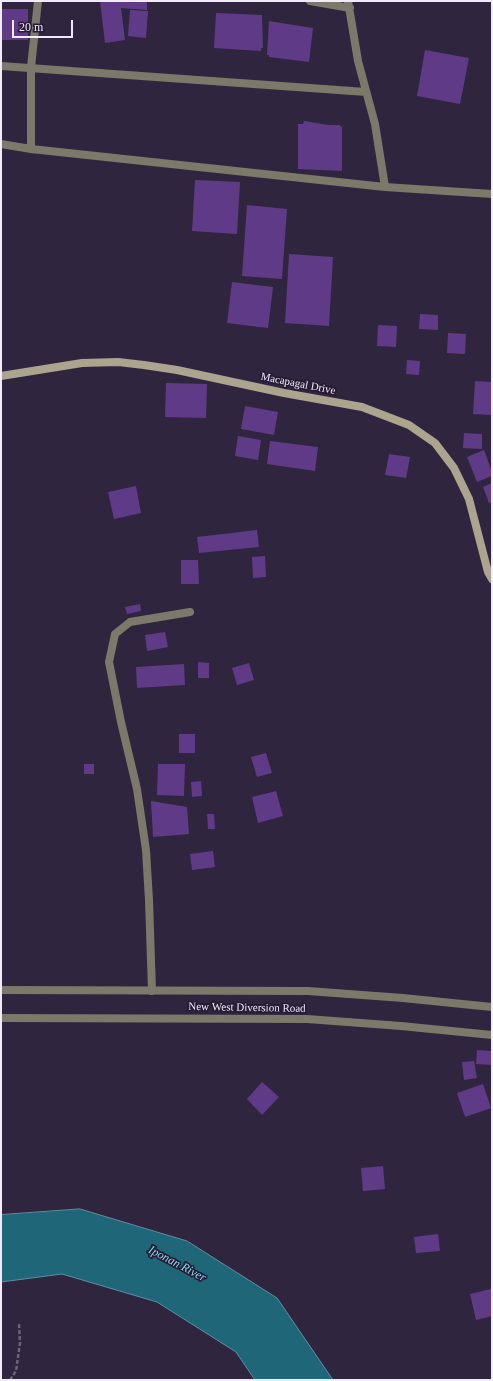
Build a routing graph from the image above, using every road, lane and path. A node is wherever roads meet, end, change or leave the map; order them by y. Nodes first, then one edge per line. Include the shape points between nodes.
1 (38, 1) edge
2 (310, 1) edge
3 (349, 4) edge
4 (1, 66) edge
5 (31, 67) junction
6 (366, 92) junction
7 (1, 144) edge
8 (31, 149) junction
9 (385, 187) junction
10 (492, 194) edge
11 (1, 376) edge
12 (492, 579) edge
13 (190, 612) dead end
14 (1, 990) edge
15 (152, 991) junction
16 (492, 1007) edge
17 (1, 1018) edge
18 (492, 1035) edge
19 (19, 1324) dead end
20 (10, 1380) edge

1 - 5 street
2 - 3 street
3 - 6 street
4 - 5 street
5 - 6 street
5 - 8 street
6 - 9 street via 375,124
7 - 8 street
8 - 9 street
9 - 10 street
11 - 12 main road, Macapagal Drive via 82,363 118,362 144,365 362,407 409,425 435,443 454,468 469,499
13 - 15 street via 130,622 115,634 109,662 137,789 146,850
14 - 15 street, New West Diversion Road
15 - 16 street, New West Diversion Road via 308,991
17 - 18 street, New West Diversion Road via 307,1019
19 - 20 path via 20,1343 16,1371

